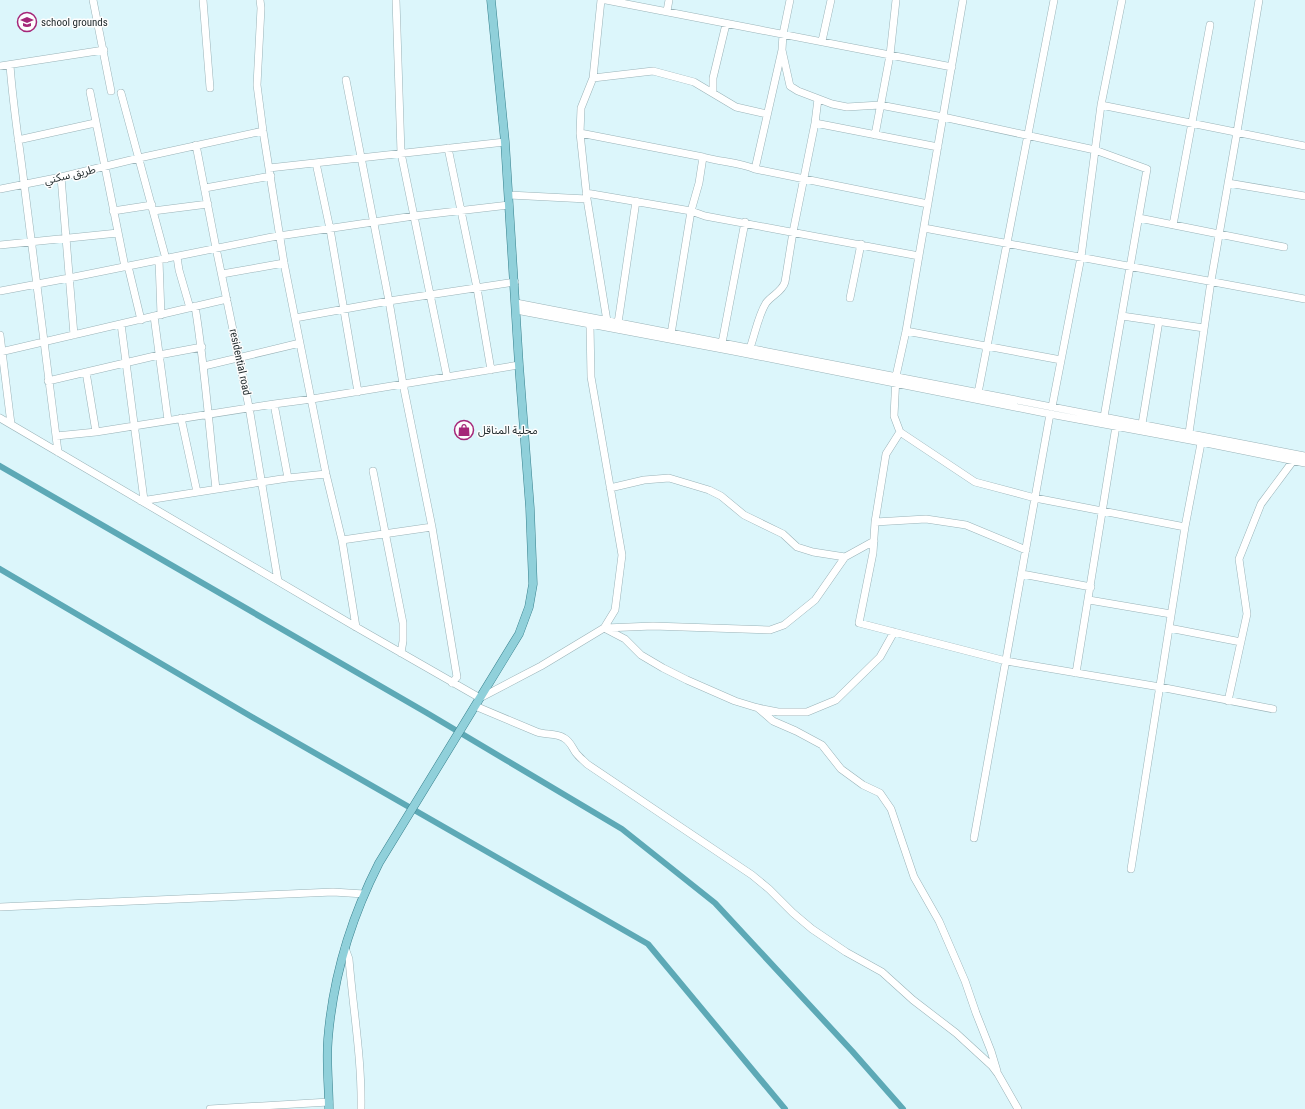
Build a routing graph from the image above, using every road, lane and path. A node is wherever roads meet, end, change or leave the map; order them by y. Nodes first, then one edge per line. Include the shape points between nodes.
1 (93, 0) edge
2 (203, 0) edge
3 (260, 0) edge
4 (396, 0) edge
5 (491, 0) edge
6 (601, 0) edge
7 (606, 0) edge
8 (669, 0) edge
9 (790, 0) edge
10 (831, 0) edge
11 (894, 0) edge
12 (963, 0) edge
13 (1054, 0) edge
14 (1122, 0) edge
15 (1259, 0) edge
16 (667, 11) junction
17 (726, 24) junction
18 (1210, 25) dead end
19 (783, 34) junction
20 (822, 41) junction
21 (104, 50) junction
22 (782, 50) junction
23 (890, 55) junction
24 (10, 65) junction
25 (0, 66) edge
26 (952, 67) junction
27 (593, 78) junction
28 (346, 80) dead end
29 (210, 88) dead end
30 (111, 91) dead end
31 (90, 92) dead end
32 (713, 92) junction
33 (121, 93) dead end
34 (818, 99) junction
35 (880, 105) junction
36 (1101, 105) junction
37 (767, 114) junction
38 (943, 117) junction
39 (95, 123) junction
40 (815, 123) junction
41 (1192, 123) junction
42 (263, 131) junction
43 (1237, 132) junction
44 (580, 133) junction
45 (874, 134) junction
46 (1028, 135) junction
47 (18, 140) junction
48 (505, 142) junction
49 (196, 145) junction
50 (1305, 146) edge
51 (938, 147) junction
52 (448, 148) junction
53 (1095, 150) junction
54 (401, 153) junction
55 (703, 157) junction
56 (139, 158) junction
57 (361, 158) junction
58 (316, 163) junction
59 (104, 167) junction
60 (269, 168) junction
61 (756, 169) junction
62 (271, 176) junction
63 (60, 177) junction
64 (803, 178) junction
65 (1228, 183) junction
66 (24, 185) junction
67 (205, 188) junction
68 (0, 189) edge
69 (509, 195) junction
70 (586, 196) junction
71 (1305, 196) edge
72 (636, 201) junction
73 (208, 204) junction
74 (928, 204) junction
75 (509, 205) junction
76 (152, 208) junction
77 (461, 210) junction
78 (113, 211) junction
79 (691, 211) junction
80 (414, 216) junction
81 (1139, 218) junction
82 (374, 222) junction
83 (745, 222) junction
84 (1173, 225) junction
85 (924, 228) junction
86 (330, 229) junction
87 (793, 232) junction
88 (118, 233) junction
89 (1219, 235) junction
90 (279, 236) junction
91 (67, 238) junction
92 (31, 242) junction
93 (861, 244) junction
94 (1007, 244) junction
95 (0, 245) edge
96 (1284, 247) dead end
97 (216, 248) junction
98 (177, 256) junction
99 (919, 256) junction
100 (1081, 257) junction
101 (163, 259) junction
102 (284, 264) junction
103 (1131, 266) junction
104 (126, 267) junction
105 (222, 274) junction
106 (69, 278) junction
107 (1211, 281) junction
108 (514, 282) junction
109 (36, 285) junction
110 (477, 288) junction
111 (0, 291) edge
112 (430, 295) junction
113 (850, 298) dead end
114 (227, 299) junction
115 (1305, 299) edge
116 (389, 301) junction
117 (516, 306) junction
118 (193, 307) junction
119 (344, 310) junction
120 (161, 315) junction
121 (154, 316) junction
122 (1122, 316) junction
123 (295, 318) junction
124 (141, 320) junction
125 (607, 321) junction
126 (1159, 321) junction
127 (618, 323) junction
128 (121, 324) junction
129 (590, 324) junction
130 (1204, 328) junction
131 (906, 331) junction
132 (671, 334) junction
133 (0, 335) edge
134 (74, 335) junction
135 (43, 342) junction
136 (300, 343) junction
137 (722, 343) junction
138 (987, 346) junction
139 (202, 347) junction
140 (750, 348) junction
141 (1, 352) edge
142 (159, 355) junction
143 (239, 358) junction
144 (1061, 360) junction
145 (126, 362) junction
146 (519, 365) junction
147 (204, 366) junction
148 (491, 370) junction
149 (86, 372) junction
150 (447, 377) junction
151 (896, 380) junction
152 (48, 381) junction
153 (403, 384) junction
154 (358, 392) junction
155 (978, 393) junction
156 (312, 400) junction
157 (274, 404) junction
158 (249, 407) junction
159 (1051, 411) junction
160 (208, 414) junction
161 (1104, 417) junction
162 (0, 418) edge
163 (181, 418) junction
164 (168, 420) junction
165 (11, 424) junction
166 (1142, 424) junction
167 (134, 426) junction
168 (1116, 426) junction
169 (96, 432) junction
170 (900, 432) junction
171 (1189, 433) junction
172 (56, 436) junction
173 (1202, 439) junction
174 (58, 452) junction
175 (1305, 456) edge
176 (1293, 461) junction
177 (1305, 463) edge
178 (373, 471) dead end
179 (326, 474) junction
180 (288, 478) junction
181 (261, 481) junction
182 (610, 488) junction
183 (216, 489) junction
184 (197, 492) junction
185 (1035, 498) junction
186 (142, 500) junction
187 (1103, 512) junction
188 (875, 522) junction
189 (432, 527) junction
190 (1185, 527) junction
191 (386, 533) junction
192 (342, 540) junction
193 (874, 541) junction
194 (1026, 550) junction
195 (845, 557) junction
196 (1022, 574) junction
197 (278, 581) junction
198 (1091, 587) junction
199 (1088, 600) junction
200 (1171, 614) junction
201 (356, 627) junction
202 (604, 628) junction
203 (1169, 628) junction
204 (894, 632) junction
205 (1241, 642) junction
206 (401, 653) junction
207 (1006, 661) junction
208 (1076, 673) junction
209 (452, 683) junction
210 (1160, 687) junction
211 (480, 698) junction
212 (1228, 700) junction
213 (475, 706) junction
214 (758, 708) junction
215 (1273, 709) dead end
216 (974, 838) dead end
217 (1131, 869) dead end
218 (364, 894) junction
219 (0, 907) edge
220 (345, 948) junction
221 (998, 1074) junction
222 (329, 1105) edge
223 (210, 1109) edge
224 (360, 1109) edge
225 (1018, 1109) edge

1 - 21 street
2 - 29 street
3 - 42 street via 257,85
4 - 54 street
5 - 48 main road
6 - 27 street
7 - 16 street
8 - 16 street
9 - 19 street
10 - 20 street
11 - 23 street
12 - 26 street
13 - 46 street
14 - 36 street
15 - 43 street
16 - 17 street
17 - 19 street
17 - 32 street via 713,78
18 - 41 street
19 - 20 street
19 - 22 street
20 - 23 street
21 - 24 street
21 - 30 street
22 - 34 street via 790,86
22 - 37 street
23 - 26 street
23 - 35 street
24 - 25 street
24 - 47 street
26 - 38 street
27 - 32 street via 653,71 694,82
27 - 44 street via 581,108
28 - 57 street
31 - 39 street
32 - 37 street via 736,107
33 - 56 street
34 - 35 street via 847,107
34 - 40 street
35 - 38 street
35 - 45 street
36 - 41 street
36 - 53 street
37 - 61 street
38 - 46 street
38 - 51 street
39 - 47 street
39 - 59 street
40 - 45 street
40 - 64 street
41 - 43 street
41 - 84 street
42 - 49 street, طريق سكني
42 - 60 street
43 - 50 street
43 - 65 street
44 - 55 street
44 - 70 street
45 - 51 street
46 - 53 street
46 - 94 street
47 - 66 street
48 - 52 street
48 - 69 main road
49 - 56 street, طريق سكني
49 - 67 street, residential road
51 - 74 street
52 - 54 street
52 - 77 street
53 - 81 street via 1147,169
53 - 100 street
54 - 57 street
54 - 80 street
55 - 61 street
55 - 79 street
56 - 59 street, طريق سكني
56 - 76 street
57 - 58 street
57 - 82 street
58 - 60 street
58 - 86 street
59 - 63 street, طريق سكني
59 - 78 street
60 - 62 street
61 - 64 street
62 - 67 street
62 - 90 street
63 - 66 street, طريق سكني
63 - 91 street
64 - 74 street
64 - 87 street
65 - 71 street
65 - 89 street
66 - 68 street, طريق سكني
66 - 92 street
67 - 73 street, residential road
69 - 70 street
69 - 75 main road
70 - 72 street
70 - 125 street
72 - 79 street
72 - 127 street
73 - 76 street
73 - 97 street, residential road
74 - 85 street
75 - 77 street
75 - 108 main road
76 - 78 street
76 - 101 street
77 - 80 street
77 - 110 street
78 - 88 street
79 - 83 street via 705,216
79 - 132 street
80 - 82 street
80 - 112 street
81 - 84 street
81 - 103 street
82 - 86 street
82 - 116 street
83 - 87 street
83 - 137 street
84 - 89 street
85 - 94 street
85 - 99 street
86 - 90 street
86 - 119 street
87 - 93 street
87 - 140 street via 785,285 765,304
88 - 91 street
88 - 104 street
89 - 96 street
89 - 107 street
90 - 97 street
90 - 102 street
91 - 92 street
91 - 106 street
92 - 95 street
92 - 109 street
93 - 99 street
93 - 113 street
94 - 100 street
94 - 138 street
97 - 98 street
97 - 105 street, residential road
98 - 101 street
98 - 118 street via 179,270
99 - 131 street
100 - 103 street
100 - 144 street
101 - 104 street
101 - 120 street
102 - 105 street
102 - 123 street
103 - 107 street
103 - 122 street
104 - 106 street
104 - 124 street
105 - 114 street, residential road
106 - 109 street
106 - 134 street
107 - 115 street
107 - 130 street
108 - 110 street
108 - 117 main road
109 - 111 street
109 - 135 street
110 - 112 street
110 - 148 street
112 - 116 street
112 - 150 street
114 - 118 street
114 - 143 street, residential road
116 - 119 street
116 - 153 street
117 - 125 street
117 - 129 street
117 - 146 main road
118 - 120 street
118 - 139 street
119 - 123 street
119 - 154 street
120 - 121 street
121 - 124 street
121 - 142 street
122 - 126 street
122 - 161 street
123 - 136 street
124 - 128 street
125 - 127 street
126 - 130 street
126 - 166 street
127 - 132 street
128 - 134 street
128 - 145 street
129 - 151 street
129 - 182 street via 591,377
130 - 171 street
131 - 138 street
131 - 151 street
132 - 137 street
133 - 141 street
134 - 135 street
135 - 141 street
135 - 152 street
136 - 143 street
136 - 156 street
137 - 140 street
138 - 144 street
138 - 155 street
139 - 142 street
139 - 147 street
140 - 151 street
141 - 165 street
142 - 145 street
142 - 164 street
143 - 147 street
143 - 158 street, residential road
144 - 159 street
145 - 149 street
145 - 167 street
146 - 148 street
146 - 211 main road via 533,584 529,607 519,634
147 - 160 street
148 - 150 street
149 - 152 street
149 - 169 street
150 - 153 street
151 - 155 street
151 - 159 street
151 - 170 street via 894,416
152 - 172 street
153 - 154 street
153 - 189 street
154 - 156 street
155 - 159 street
156 - 157 street
156 - 179 street
157 - 158 street
157 - 180 street
158 - 160 street
158 - 181 street, residential road
159 - 161 street
159 - 168 street
159 - 185 street
160 - 163 street
160 - 183 street
161 - 166 street
162 - 165 street
163 - 164 street
163 - 184 street
164 - 167 street
165 - 174 street
166 - 171 street
167 - 169 street
167 - 186 street
168 - 173 street
168 - 187 street
169 - 172 street
170 - 185 street via 975,482
170 - 188 street via 886,454
171 - 173 street
172 - 174 street
173 - 175 street
173 - 176 street
173 - 190 street
174 - 186 street
176 - 177 street
176 - 205 street via 1261,504 1239,559 1247,614
178 - 191 street
179 - 180 street
179 - 192 street
180 - 181 street
181 - 183 street
181 - 197 street, residential road
182 - 195 street via 638,481 669,478 721,496 744,515 783,534 797,547
182 - 202 street via 622,555 616,610
183 - 184 street
184 - 186 street
185 - 187 street
185 - 194 street
186 - 197 street
187 - 190 street
187 - 198 street
188 - 193 street
188 - 194 street via 926,519 966,525
189 - 191 street
189 - 209 street via 457,677
190 - 200 street
191 - 192 street
191 - 206 street via 403,623
192 - 201 street
193 - 195 street
193 - 204 street via 859,623
194 - 196 street
195 - 202 street via 815,600 784,625 770,630 653,626
196 - 198 street
196 - 207 street
197 - 201 street
198 - 199 street
199 - 200 street
199 - 208 street
200 - 203 street
201 - 206 street
202 - 211 street via 541,666
202 - 214 street via 625,639 641,654 663,668 710,691
203 - 205 street
203 - 210 street
204 - 207 street
204 - 214 street via 880,657 836,700 807,712 778,712
205 - 212 street
206 - 209 street
207 - 208 street
207 - 216 street
208 - 210 street
209 - 211 street
210 - 212 street
210 - 217 street
211 - 213 main road
212 - 215 street
213 - 218 main road via 379,863
213 - 221 street via 537,732 565,738 587,764 752,875 812,929 882,972 956,1033
214 - 221 street via 773,722 796,730 822,745 841,769 863,785 880,793 891,809 914,877 939,921 965,981
218 - 219 street via 332,892
218 - 220 main road
220 - 222 main road via 328,1039
220 - 224 street via 349,959 359,1059
221 - 225 street
222 - 223 street

